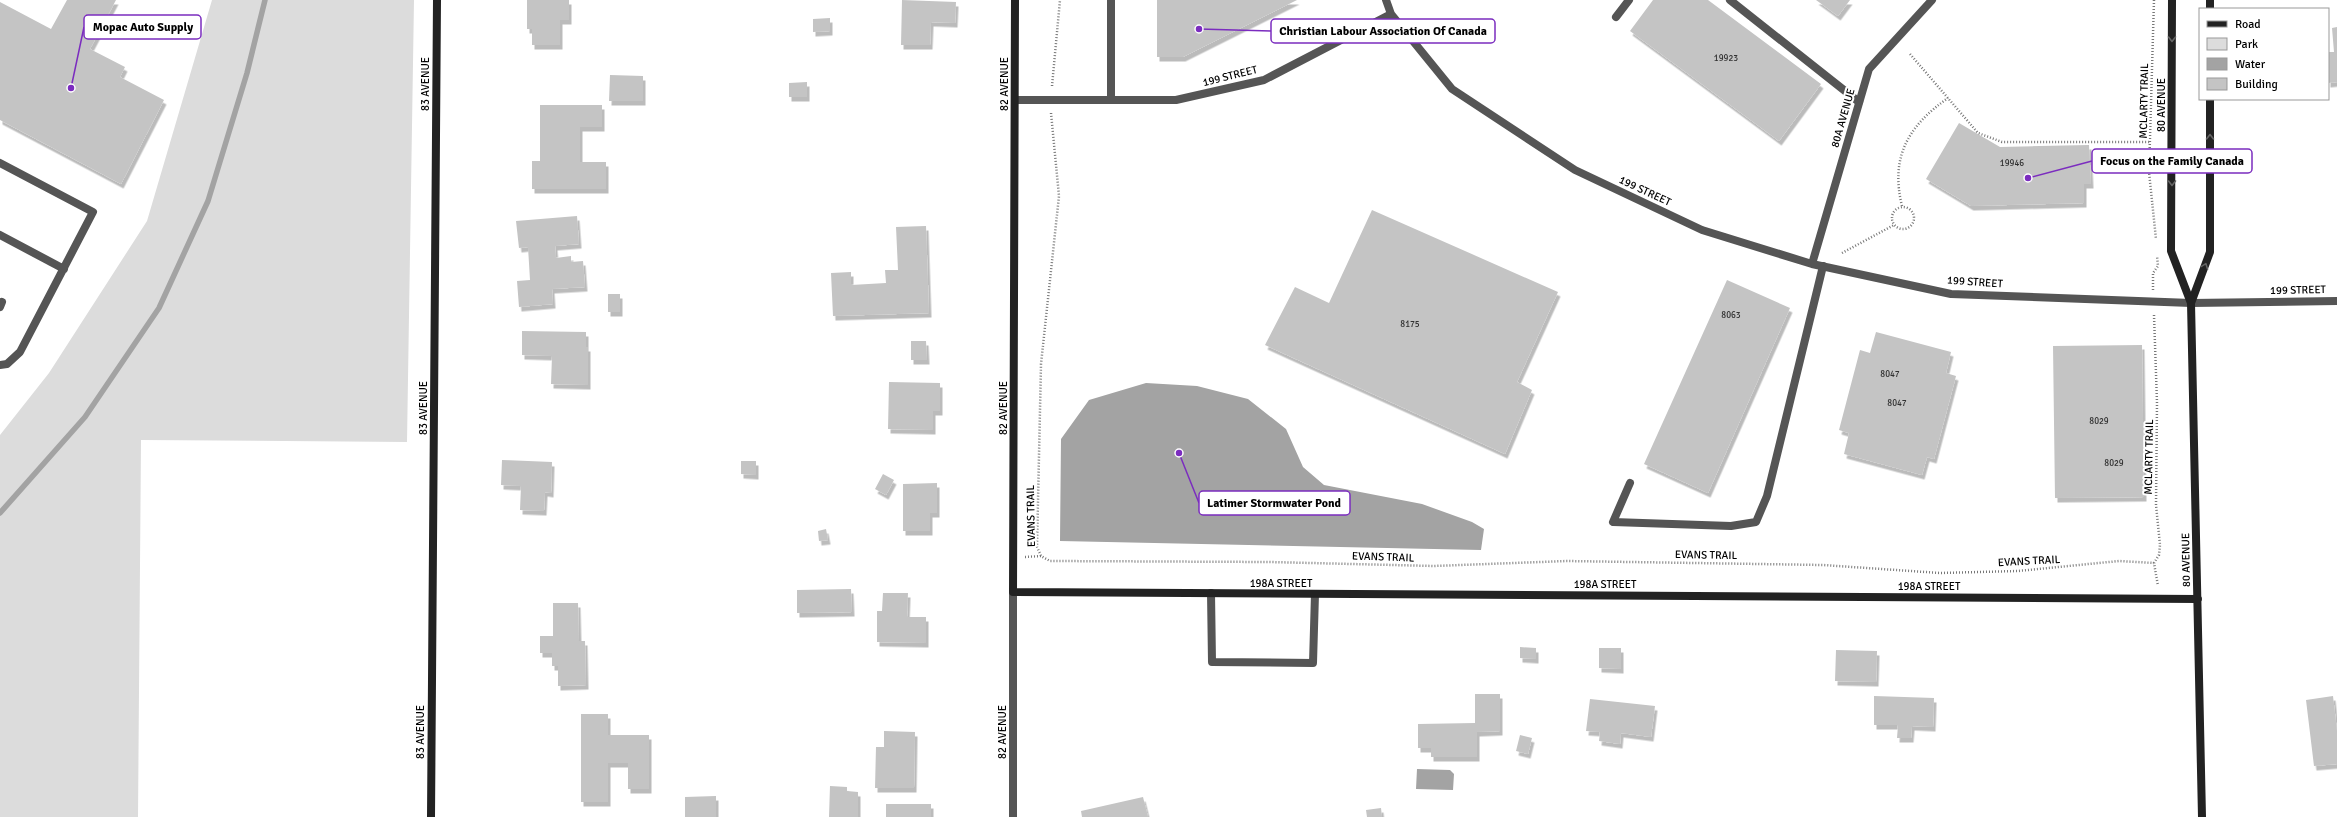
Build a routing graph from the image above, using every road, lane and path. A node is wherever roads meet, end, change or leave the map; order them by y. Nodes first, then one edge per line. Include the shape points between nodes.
1 (437, 0) edge
2 (1015, 0) edge
3 (1060, 0) edge
4 (1111, 0) edge
5 (1386, 0) edge
6 (1629, 0) edge
7 (1730, 0) edge
8 (1932, 0) edge
9 (2154, 0) edge
10 (2172, 0) edge
11 (1391, 14) junction
12 (1616, 17) dead end
13 (1910, 54) dead end
14 (1052, 78) dead end
15 (1948, 98) junction
16 (1015, 100) junction
17 (1111, 100) junction
18 (2210, 100) edge
19 (1859, 102) junction
20 (1051, 128) dead end
21 (2151, 142) junction
22 (0, 163) edge
23 (1902, 206) junction
24 (1894, 225) junction
25 (0, 235) edge
26 (2156, 246) dead end
27 (1842, 253) dead end
28 (2157, 253) dead end
29 (1812, 264) junction
30 (1823, 266) junction
31 (64, 269) junction
32 (2153, 273) dead end
33 (2337, 301) edge
34 (2191, 302) junction
35 (2154, 335) dead end
36 (0, 365) edge
37 (1630, 483) dead end
38 (2154, 563) junction
39 (2157, 577) dead end
40 (1013, 592) junction
41 (1211, 593) junction
42 (1314, 594) junction
43 (2198, 598) junction
44 (430, 817) edge
45 (1013, 817) edge
46 (2202, 817) edge

1 - 44 street, 83 AVENUE
2 - 16 street, 82 AVENUE
3 - 14 path
4 - 17 street
5 - 11 street
6 - 12 street
7 - 19 street
8 - 19 street, 80A AVENUE via 1869,69
9 - 21 path, MCLARTY TRAIL
10 -> 34 street, 80 AVENUE via 2171,251
11 - 17 street, 199 STREET via 1264,80 1176,100
11 - 29 street, 199 STREET via 1452,89 1575,170 1702,230
13 - 15 path
15 - 21 path via 1978,133 2002,142
15 - 23 path via 1918,123 1907,139 1898,181
16 - 17 street, 199 STREET
16 - 40 street, 82 AVENUE
34 -> 18 street, 80 AVENUE via 2210,252
19 - 29 street, 80A AVENUE
20 - 38 path, EVANS TRAIL via 1059,196 1041,364 1037,547 1041,556 1050,561 1434,566 1567,561 1822,565 1940,573 2018,571 2119,562
21 - 26 path, MCLARTY TRAIL via 2149,172
22 - 31 street via 93,212
23 - 24 path via 1893,212
23 - 24 path via 1912,210 1914,222 1905,229
24 - 27 path
25 - 31 street
28 - 32 path via 2158,266
29 - 30 street, 199 STREET
30 - 34 street, 199 STREET via 1951,294
30 - 37 street via 1767,496 1756,522 1731,526 1613,522
31 - 36 street via 20,352 7,364
33 - 34 street, 199 STREET
34 - 43 street, 80 AVENUE
35 - 38 path, MCLARTY TRAIL via 2157,403 2156,505 2160,545 2159,555
38 - 39 path, MCLARTY TRAIL
40 - 41 street, 198A STREET
40 - 45 street, 82 AVENUE
41 - 42 street, 198A STREET
41 - 42 street via 1212,662 1313,663
42 - 43 street, 198A STREET
43 - 46 street, 80 AVENUE

